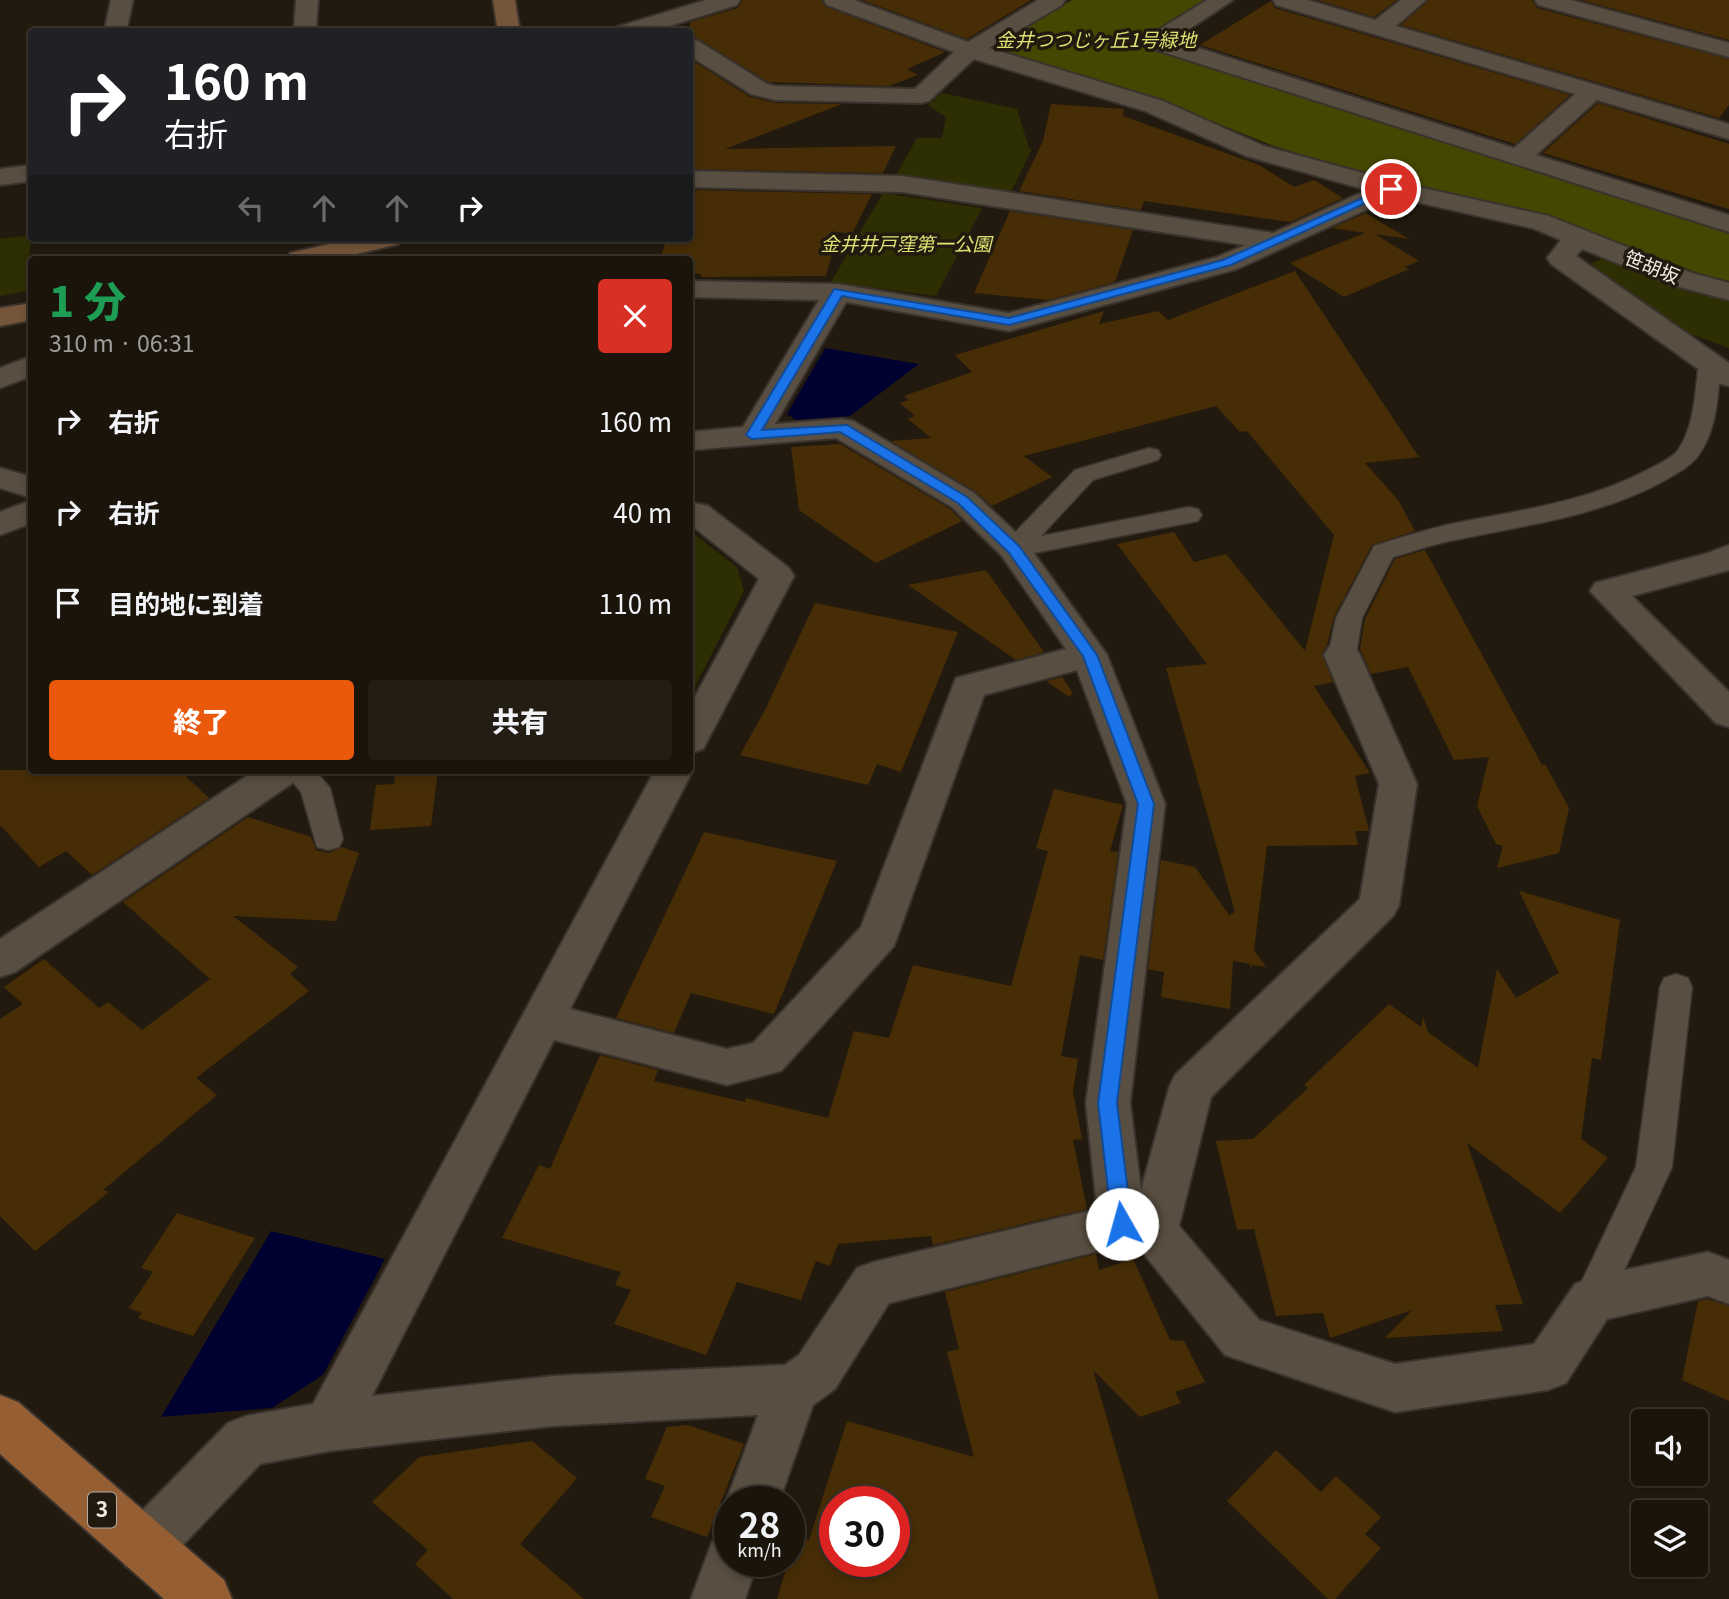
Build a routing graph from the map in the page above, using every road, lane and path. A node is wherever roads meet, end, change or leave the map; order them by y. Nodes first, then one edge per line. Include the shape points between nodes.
1 (122, 0) edge
2 (307, 0) edge
3 (503, 0) edge
4 (729, 0) edge
5 (835, 0) edge
6 (1054, 0) edge
7 (1222, 0) edge
8 (1284, 0) edge
9 (1415, 0) edge
10 (1546, 0) edge
11 (659, 27) edge
12 (116, 28) edge
13 (306, 28) edge
14 (508, 28) edge
15 (1378, 29) junction
16 (693, 48) edge
17 (970, 50) junction
18 (1729, 50) edge
19 (1591, 93) junction
20 (1729, 132) edge
21 (1518, 157) junction
22 (28, 174) edge
23 (0, 177) edge
24 (693, 180) edge
25 (1391, 189) junction
26 (1729, 224) edge
27 (1577, 237) junction
28 (377, 242) edge
29 (1276, 242) junction
30 (340, 255) edge
31 (693, 289) edge
32 (838, 292) junction
33 (1729, 292) edge
34 (28, 312) edge
35 (0, 317) edge
36 (28, 367) edge
37 (1719, 370) edge
38 (0, 379) edge
39 (752, 435) junction
40 (693, 441) edge
41 (1149, 455) dead end
42 (0, 478) edge
43 (28, 487) edge
44 (28, 512) edge
45 (693, 513) edge
46 (1189, 515) dead end
47 (0, 525) edge
48 (1014, 550) junction
49 (1729, 556) edge
50 (1090, 655) junction
51 (1342, 655) joint
52 (1729, 713) edge
53 (694, 720) edge
54 (278, 774) edge
55 (302, 774) edge
56 (672, 774) edge
57 (328, 839) dead end
58 (0, 960) edge
59 (1676, 987) dead end
60 (543, 1020) junction
61 (1138, 1227) junction
62 (1729, 1282) edge
63 (1591, 1300) junction
64 (793, 1389) junction
65 (0, 1420) edge
66 (329, 1426) junction
67 (758, 1486) edge
68 (144, 1547) junction
69 (726, 1577) edge
70 (205, 1599) edge
71 (718, 1599) edge

1 - 12 street
2 - 13 street
3 - 14 street
4 - 11 street
5 - 17 street, 笹胡坂
6 - 17 street
7 - 21 street via 1155,43
8 - 15 street
9 - 15 street
10 - 18 street
15 - 19 street
16 - 17 street via 760,89 775,93 921,96
17 - 25 street, 笹胡坂 via 1154,106 1255,151
19 - 20 street
19 - 21 street
21 - 26 street
22 - 23 street
24 - 29 street via 902,184
25 - 27 street, 笹胡坂 via 1540,222
25 - 29 street
27 - 33 street, 笹胡坂 via 1682,279
27 - 37 street via 1561,258
28 - 30 street
29 - 32 street via 1227,263 1009,322
31 - 32 street
32 - 39 street
34 - 35 street
36 - 38 street
37 - 51 lane via 1703,422 1684,458 1637,488 1414,540 1383,552 1349,618
39 - 40 street
39 - 48 street via 842,428 962,500
41 - 48 lane via 1084,475
42 - 43 street
44 - 47 street
45 - 53 street via 777,576
46 - 48 lane
48 - 50 street
49 - 52 street via 1607,591
50 - 60 street via 969,687 879,935 766,1058 727,1067
50 - 61 street via 1146,804 1108,1103
51 - 61 street via 1398,784 1379,905 1191,1088
54 - 58 street
55 - 57 lane via 315,788
56 - 60 street
59 - 63 lane via 1654,1167
60 - 66 street
61 - 63 street via 1243,1338 1395,1388 1548,1366
61 - 64 street via 874,1284 817,1372
62 - 63 street via 1708,1274
64 - 66 street via 553,1401
64 - 67 street
65 - 68 main road, 3
66 - 68 street via 246,1441
68 - 70 main road, 3
69 - 71 street

